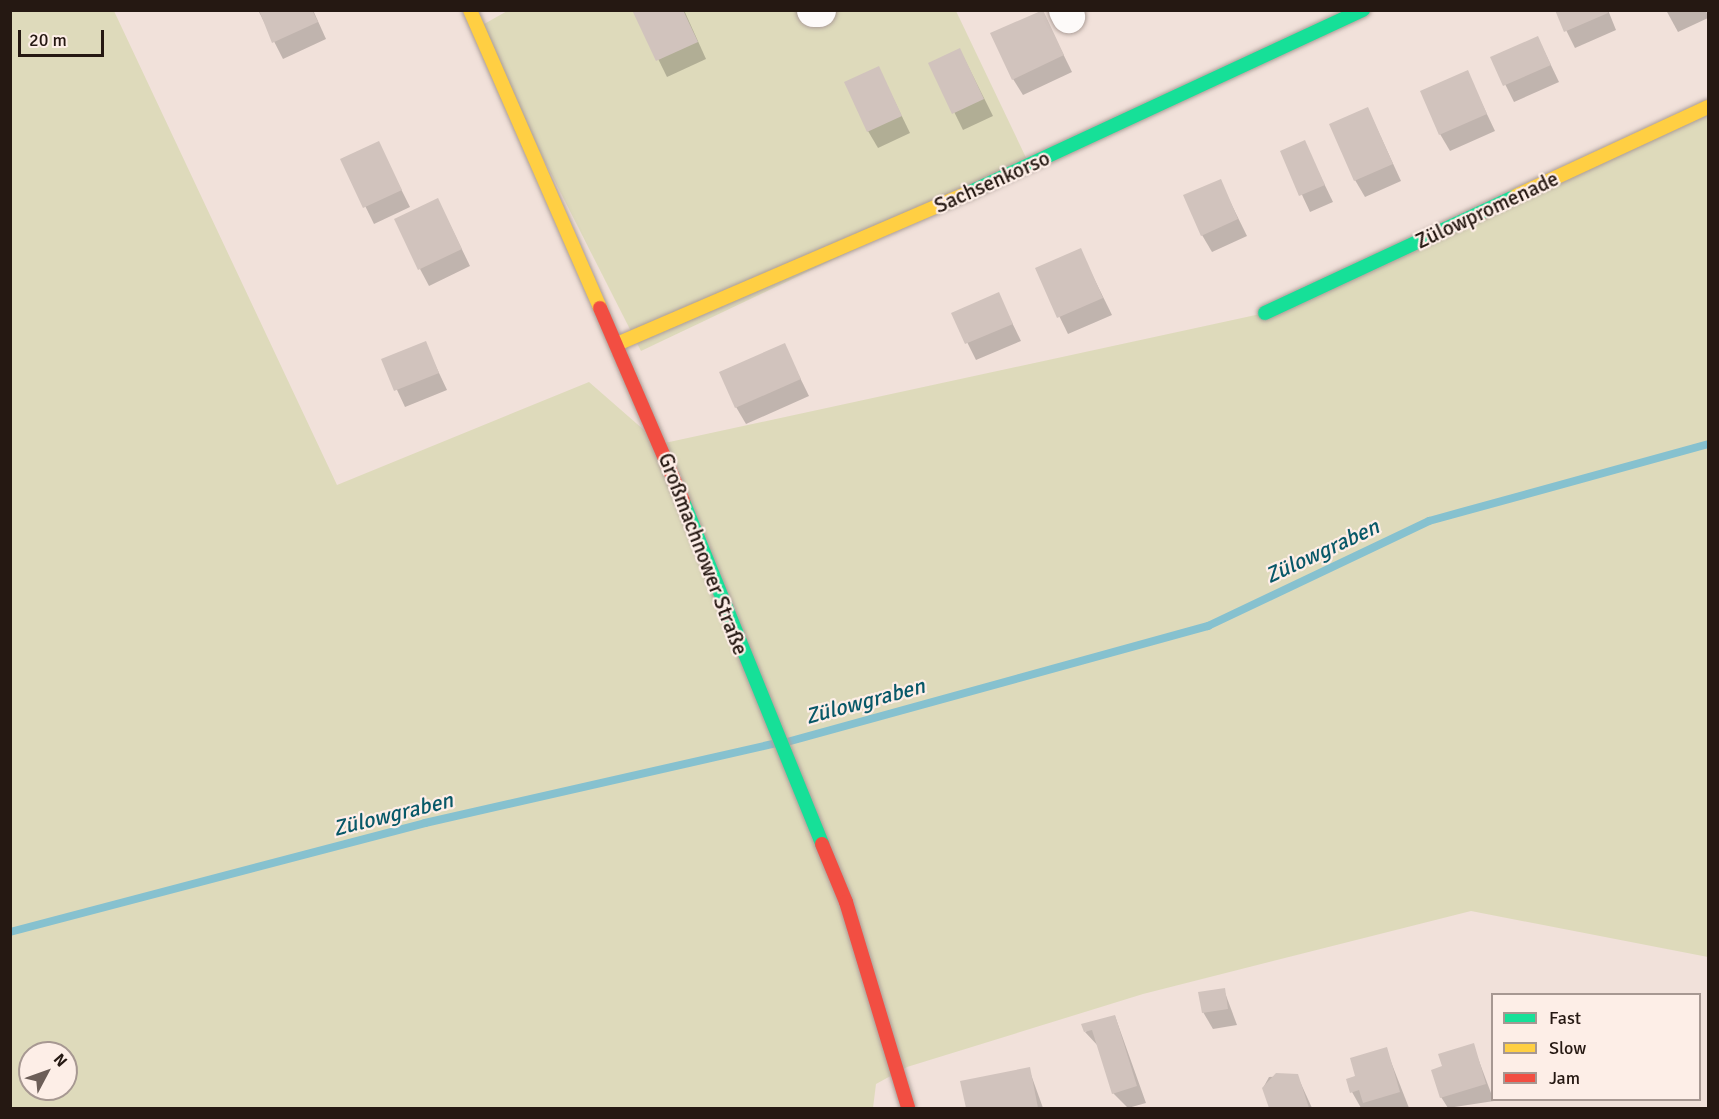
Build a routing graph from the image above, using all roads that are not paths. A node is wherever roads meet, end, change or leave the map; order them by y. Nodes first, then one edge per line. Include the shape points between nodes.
1 (470, 10) edge
2 (813, 10) edge
3 (819, 10) edge
4 (1363, 10) edge
5 (1708, 107) edge
6 (1264, 313) dead end
7 (617, 344) junction
8 (908, 1108) edge

1 - 7 street, Großmachnower Straße
2 - 3 street
4 - 7 street, Sachsenkorso via 1030,166
5 - 6 street, Zülowpromenade
7 - 8 street, Großmachnower Straße via 846,902

